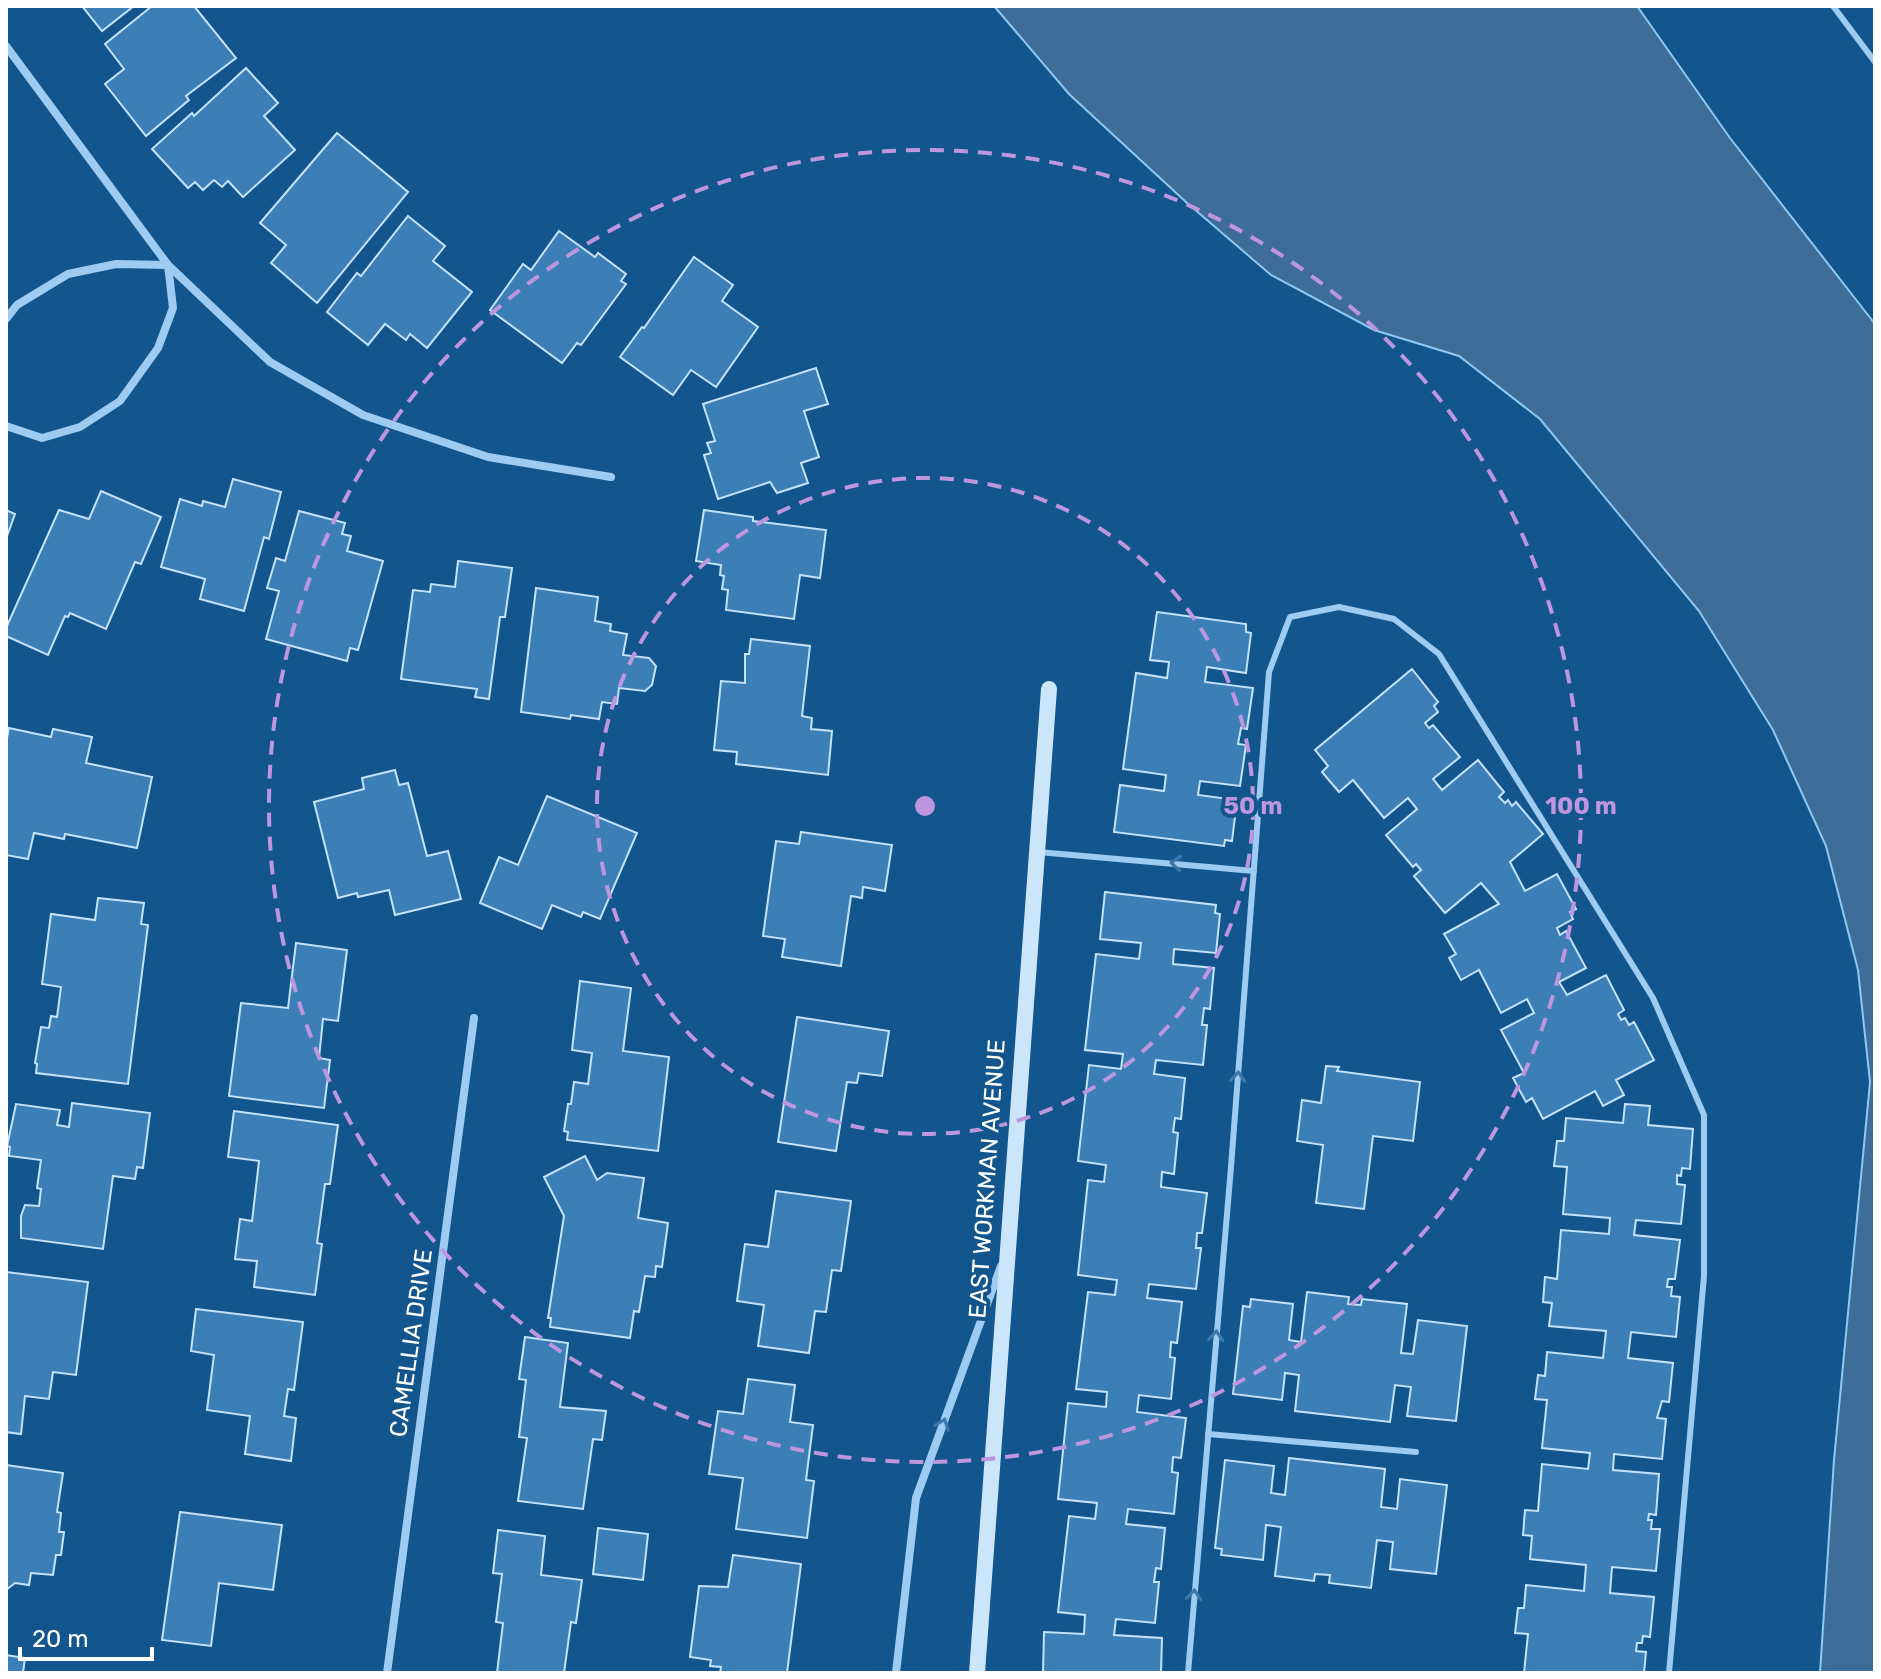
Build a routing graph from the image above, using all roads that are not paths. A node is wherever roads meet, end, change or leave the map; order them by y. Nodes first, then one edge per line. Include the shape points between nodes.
1 (1833, 6) edge
2 (6, 46) edge
3 (1875, 62) edge
4 (168, 265) junction
5 (6, 319) edge
6 (6, 426) edge
7 (611, 477) dead end
8 (1049, 689) dead end
9 (1036, 852) junction
10 (1254, 871) junction
11 (474, 1018) dead end
12 (1006, 1254) junction
13 (1208, 1434) junction
14 (1416, 1452) dead end
15 (387, 1673) edge
16 (896, 1673) edge
17 (977, 1673) edge
18 (1188, 1673) edge
19 (1669, 1673) edge

1 - 3 lane
2 - 4 street
4 - 5 street via 116,264 68,274 17,305
4 - 6 street via 173,308 158,348 120,401 80,427 42,438
4 - 7 street via 270,362 363,415 488,457
8 - 9 street, EAST WORKMAN AVENUE
10 -> 9 lane
9 - 12 street, EAST WORKMAN AVENUE
13 -> 10 lane
10 - 19 lane via 1269,672 1290,617 1339,607 1394,619 1439,654 1653,998 1704,1115 1704,1276
11 - 15 street, CAMELLIA DRIVE
16 -> 12 street via 916,1498
12 - 17 street, EAST WORKMAN AVENUE
13 - 14 lane
18 -> 13 lane

